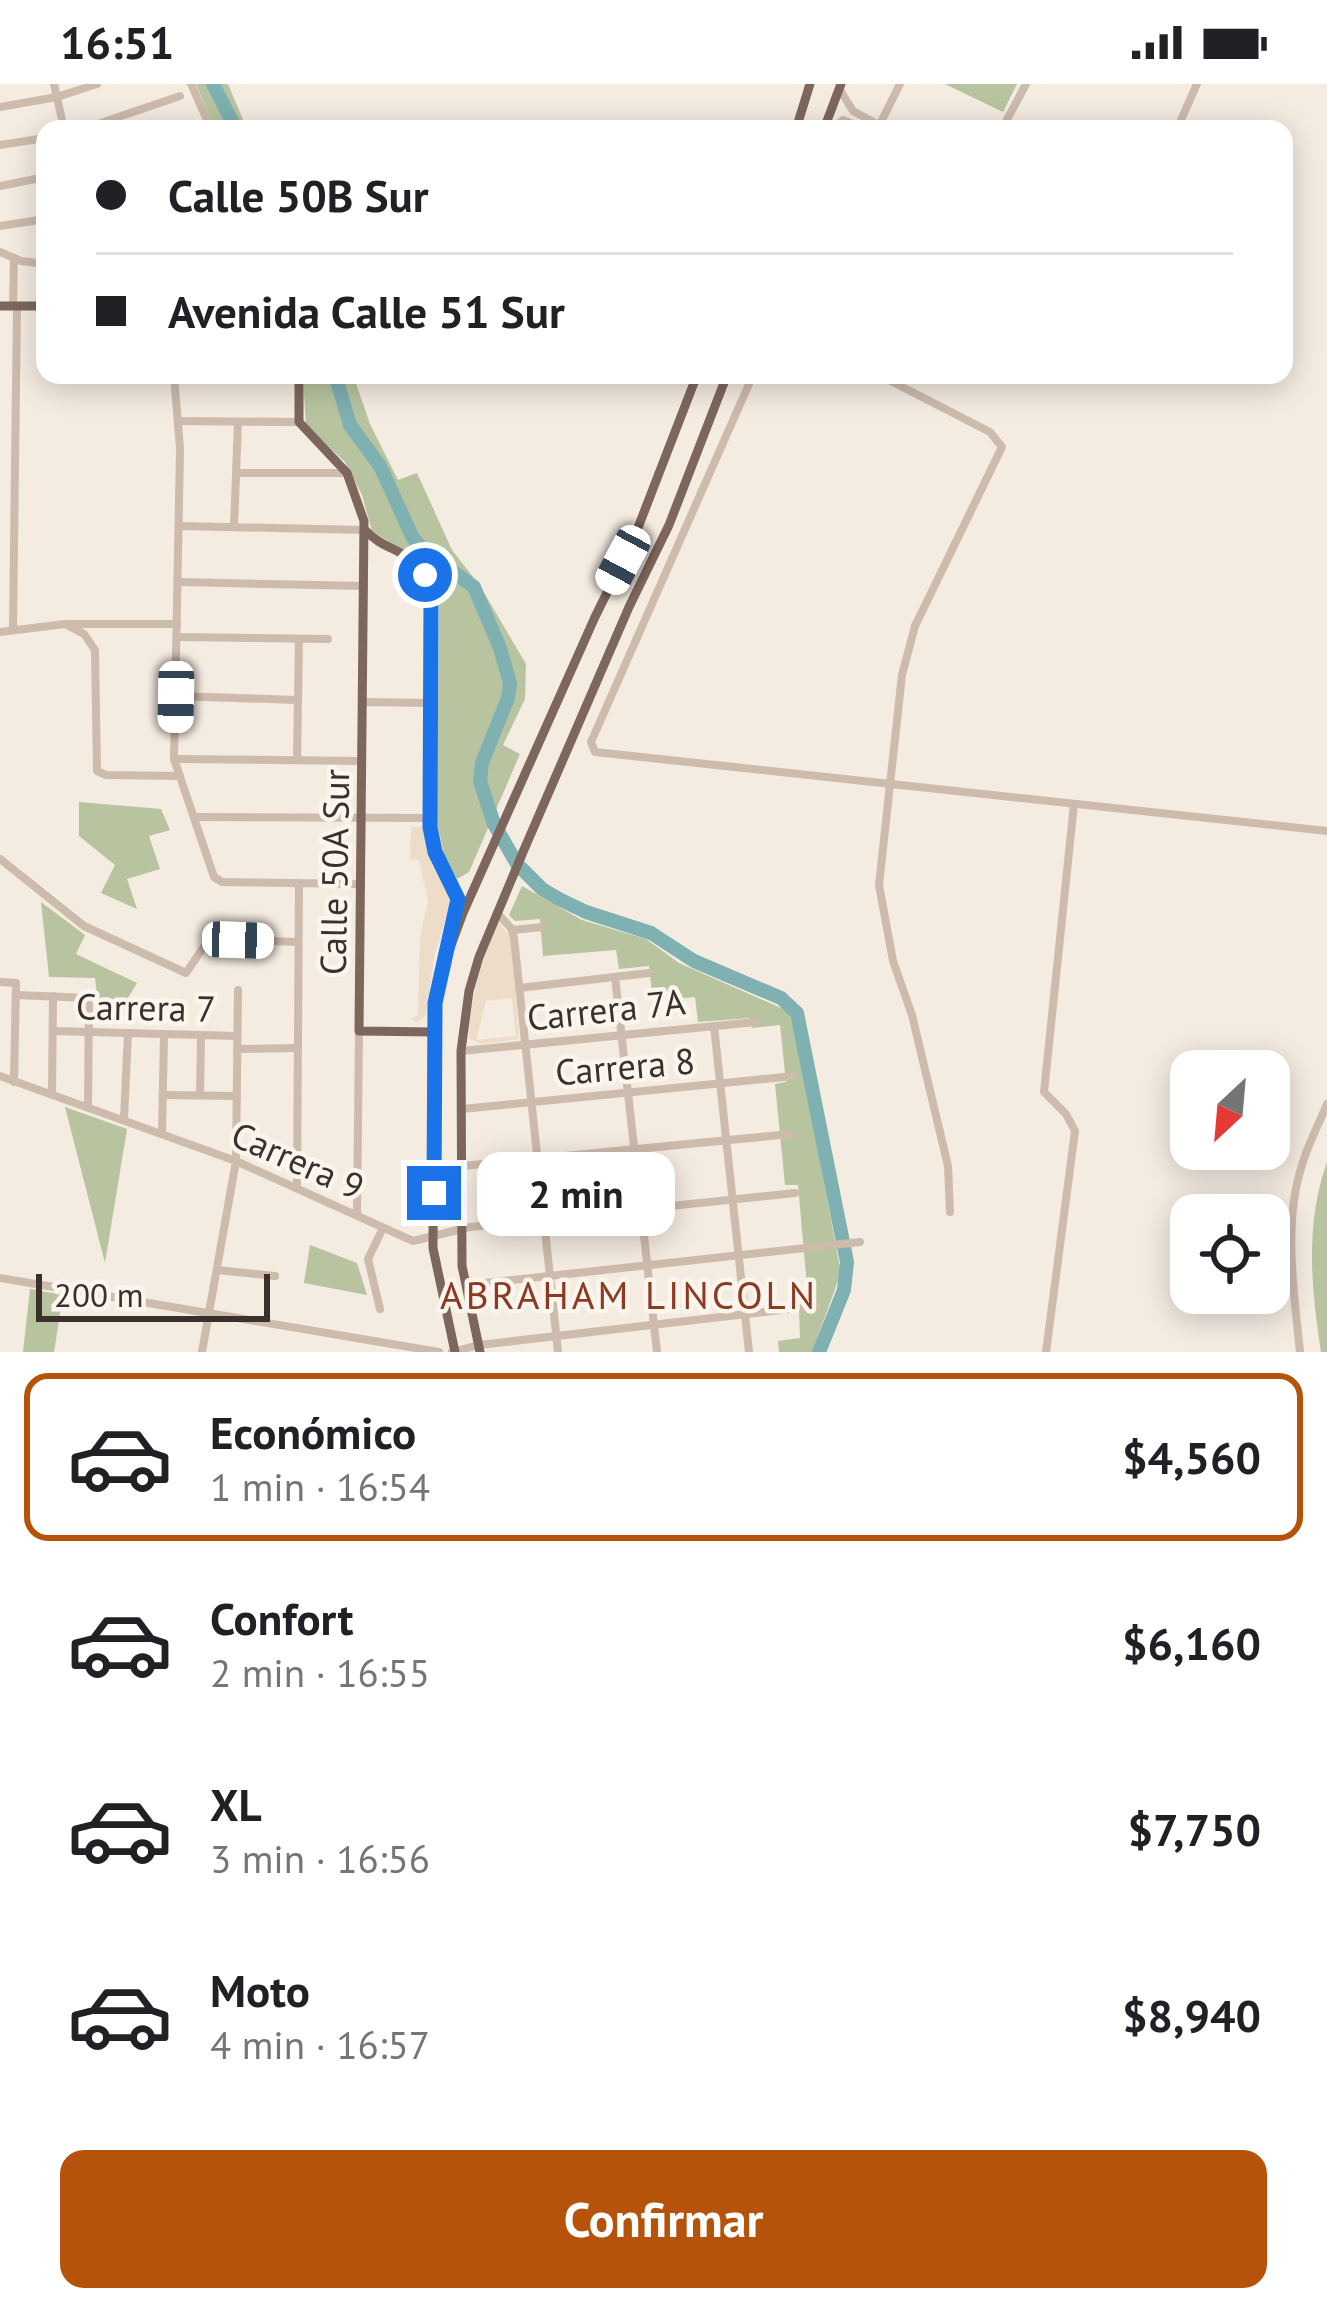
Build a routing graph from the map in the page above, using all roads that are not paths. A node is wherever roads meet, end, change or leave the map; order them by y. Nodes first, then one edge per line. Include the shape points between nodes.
1 (54, 84) edge
2 (97, 84) edge
3 (191, 84) edge
4 (810, 84) edge
5 (900, 84) edge
6 (1026, 84) edge
7 (1197, 84) edge
8 (840, 86) edge
9 (180, 96) dead end
10 (57, 97) junction
11 (0, 107) edge
12 (62, 120) edge
13 (109, 120) edge
14 (207, 120) edge
15 (799, 120) edge
16 (830, 120) edge
17 (868, 120) edge
18 (884, 120) edge
19 (1007, 120) edge
20 (1181, 120) edge
21 (36, 139) edge
22 (0, 145) edge
23 (36, 179) edge
24 (0, 186) edge
25 (36, 220) edge
26 (0, 226) edge
27 (0, 252) edge
28 (14, 258) junction
29 (36, 262) edge
30 (10, 306) edge
31 (175, 384) edge
32 (298, 384) edge
33 (694, 384) edge
34 (724, 384) edge
35 (749, 384) edge
36 (897, 384) edge
37 (179, 422) junction
38 (238, 422) junction
39 (299, 422) junction
40 (347, 472) junction
41 (236, 473) junction
42 (179, 526) junction
43 (234, 527) junction
44 (365, 530) junction
45 (178, 582) junction
46 (364, 586) junction
47 (64, 624) junction
48 (177, 624) junction
49 (14, 628) junction
50 (0, 632) edge
51 (177, 637) junction
52 (299, 639) junction
53 (328, 639) dead end
54 (176, 697) junction
55 (298, 700) junction
56 (363, 702) junction
57 (430, 703) junction
58 (174, 759) junction
59 (297, 760) junction
60 (362, 761) junction
61 (180, 776) junction
62 (890, 784) junction
63 (1074, 804) junction
64 (194, 817) junction
65 (362, 817) junction
66 (429, 818) junction
67 (1327, 831) edge
68 (0, 859) edge
69 (298, 884) junction
70 (361, 884) junction
71 (497, 913) junction
72 (544, 927) dead end
73 (512, 931) junction
74 (298, 942) junction
75 (442, 968) junction
76 (649, 973) dead end
77 (615, 977) junction
78 (0, 982) edge
79 (519, 988) junction
80 (238, 990) dead end
81 (16, 995) junction
82 (53, 995) junction
83 (755, 1022) dead end
84 (714, 1026) junction
85 (359, 1030) junction
86 (52, 1031) junction
87 (89, 1032) junction
88 (434, 1032) junction
89 (128, 1033) junction
90 (164, 1034) junction
91 (201, 1035) junction
92 (622, 1035) junction
93 (237, 1036) junction
94 (525, 1045) junction
95 (237, 1048) junction
96 (298, 1048) junction
97 (461, 1051) junction
98 (0, 1076) edge
99 (794, 1076) dead end
100 (14, 1082) junction
101 (721, 1084) junction
102 (628, 1093) junction
103 (52, 1095) junction
104 (163, 1095) junction
105 (200, 1095) junction
106 (237, 1096) junction
107 (530, 1102) junction
108 (1327, 1104) edge
109 (88, 1106) junction
110 (462, 1109) junction
111 (124, 1119) junction
112 (162, 1133) junction
113 (791, 1134) dead end
114 (726, 1141) junction
115 (634, 1150) junction
116 (537, 1159) junction
117 (236, 1161) junction
118 (462, 1166) junction
119 (297, 1186) junction
120 (795, 1192) dead end
121 (733, 1199) junction
122 (640, 1208) junction
123 (950, 1212) dead end
124 (357, 1215) junction
125 (544, 1219) junction
126 (382, 1228) junction
127 (462, 1229) junction
128 (433, 1237) junction
129 (858, 1243) dead end
130 (739, 1256) junction
131 (647, 1265) junction
132 (217, 1270) junction
133 (274, 1276) dead end
134 (550, 1276) junction
135 (0, 1278) edge
136 (476, 1284) dead end
137 (816, 1306) dead end
138 (380, 1309) dead end
139 (209, 1314) junction
140 (745, 1314) junction
141 (654, 1325) junction
142 (556, 1336) junction
143 (359, 1340) junction
144 (480, 1348) edge
145 (202, 1352) edge
146 (357, 1352) edge
147 (439, 1352) edge
148 (453, 1352) edge
149 (558, 1352) edge
150 (657, 1352) edge
151 (749, 1352) edge
152 (1046, 1352) edge
153 (1300, 1352) edge

1 - 10 street
2 - 10 street
3 - 14 street
4 - 15 main road
5 - 18 street
6 - 19 street
7 - 20 street
8 - 16 main road
8 - 17 street
9 - 13 street
10 - 11 street
10 - 12 street
21 - 22 street
23 - 24 street
25 - 26 street
27 - 28 street
28 - 29 street
28 - 30 street
30 - 49 street
31 - 37 street
32 - 39 main road
33 - 75 main road via 634,538
34 - 71 main road
35 - 62 street via 591,746 600,754
36 - 62 street via 990,432 1002,447 915,626
37 - 38 street
37 - 42 street
38 - 39 street
38 - 41 street
39 - 40 main road
40 - 41 street
40 - 44 main road, Calle 50A Sur
41 - 43 street
42 - 43 street
42 - 45 street
43 - 44 street
44 - 46 main road, Calle 50A Sur
44 - 57 main road via 425,575
45 - 46 street
45 - 48 street
46 - 56 main road, Calle 50A Sur
47 - 48 street
47 - 49 street
47 - 61 street via 95,650 97,771
48 - 51 street
49 - 50 street
51 - 52 street
51 - 54 street
52 - 53 street
52 - 55 street
54 - 55 street
54 - 58 street
55 - 59 street
56 - 57 street
56 - 60 main road, Calle 50A Sur
57 - 66 main road
58 - 59 street
58 - 61 street
59 - 60 street
60 - 65 main road, Calle 50A Sur
61 - 64 street
62 - 63 street
62 - 123 street via 881,903 948,1166
63 - 67 street
63 - 152 street via 1044,1092 1075,1131
64 - 65 street
64 - 69 street via 218,880
65 - 66 street
65 - 70 main road, Calle 50A Sur
66 - 75 main road via 458,899
68 - 74 street via 84,926 188,973 206,940
69 - 70 street
69 - 74 street
70 - 85 main road, Calle 50A Sur
71 - 73 street
71 - 97 main road via 469,991
72 - 73 street
73 - 79 street
74 - 96 street
75 - 88 main road
76 - 77 street
77 - 79 street
77 - 92 street
78 - 81 street via 16,983
79 - 94 street
80 - 93 street
81 - 82 street
81 - 100 street
82 - 86 street
82 - 87 street via 89,998
83 - 84 street, Carrera 7A
84 - 92 street, Carrera 7A
84 - 101 street
85 - 88 main road
85 - 124 street, Calle 50A Sur
86 - 87 street, Carrera 7
86 - 103 street
87 - 89 street, Carrera 7
87 - 109 street
88 - 128 main road
89 - 90 street, Carrera 7
89 - 111 street
90 - 91 street, Carrera 7
90 - 104 street
91 - 93 street, Carrera 7
91 - 105 street
92 - 94 street, Carrera 7A
92 - 102 street
93 - 95 street
94 - 97 street, Carrera 7A
94 - 107 street
95 - 96 street
95 - 106 street
96 - 119 street
97 - 110 main road
98 - 100 street, Carrera 9
99 - 101 street, Carrera 8
100 - 103 street, Carrera 9
101 - 102 street, Carrera 8
101 - 114 street
102 - 107 street, Carrera 8
102 - 115 street
103 - 109 street, Carrera 9
104 - 105 street
104 - 112 street
105 - 106 street
106 - 117 street
107 - 110 street, Carrera 8
107 - 116 street
108 - 153 street via 1294,1206
109 - 111 street, Carrera 9
110 - 118 main road
111 - 112 street, Carrera 9
112 - 117 street, Carrera 9
113 - 114 street
114 - 115 street
114 - 121 street
115 - 116 street
115 - 122 street
116 - 118 street
116 - 125 street
117 - 119 street, Carrera 9
117 - 132 street
118 - 127 main road
119 - 124 street, Carrera 9
120 - 121 street, Carrera 9
121 - 122 street, Carrera 9
121 - 130 street
122 - 125 street, Carrera 9
122 - 131 street
124 - 126 street, Carrera 9
125 - 127 street, Carrera 9
125 - 134 street
126 - 128 street, Carrera 9 via 413,1241
126 - 138 street via 368,1259
127 - 128 street, Carrera 9
127 - 144 main road via 463,1276
128 - 148 main road
129 - 130 street
130 - 131 street
130 - 140 street
131 - 134 street
131 - 141 street
132 - 133 street
132 - 139 street
134 - 136 street
134 - 142 street
135 - 139 street
137 - 140 street
139 - 143 street
139 - 145 street
140 - 141 street
140 - 151 street
141 - 142 street
141 - 150 street
142 - 144 street
142 - 149 street
143 - 146 street
143 - 147 street
144 - 148 street

